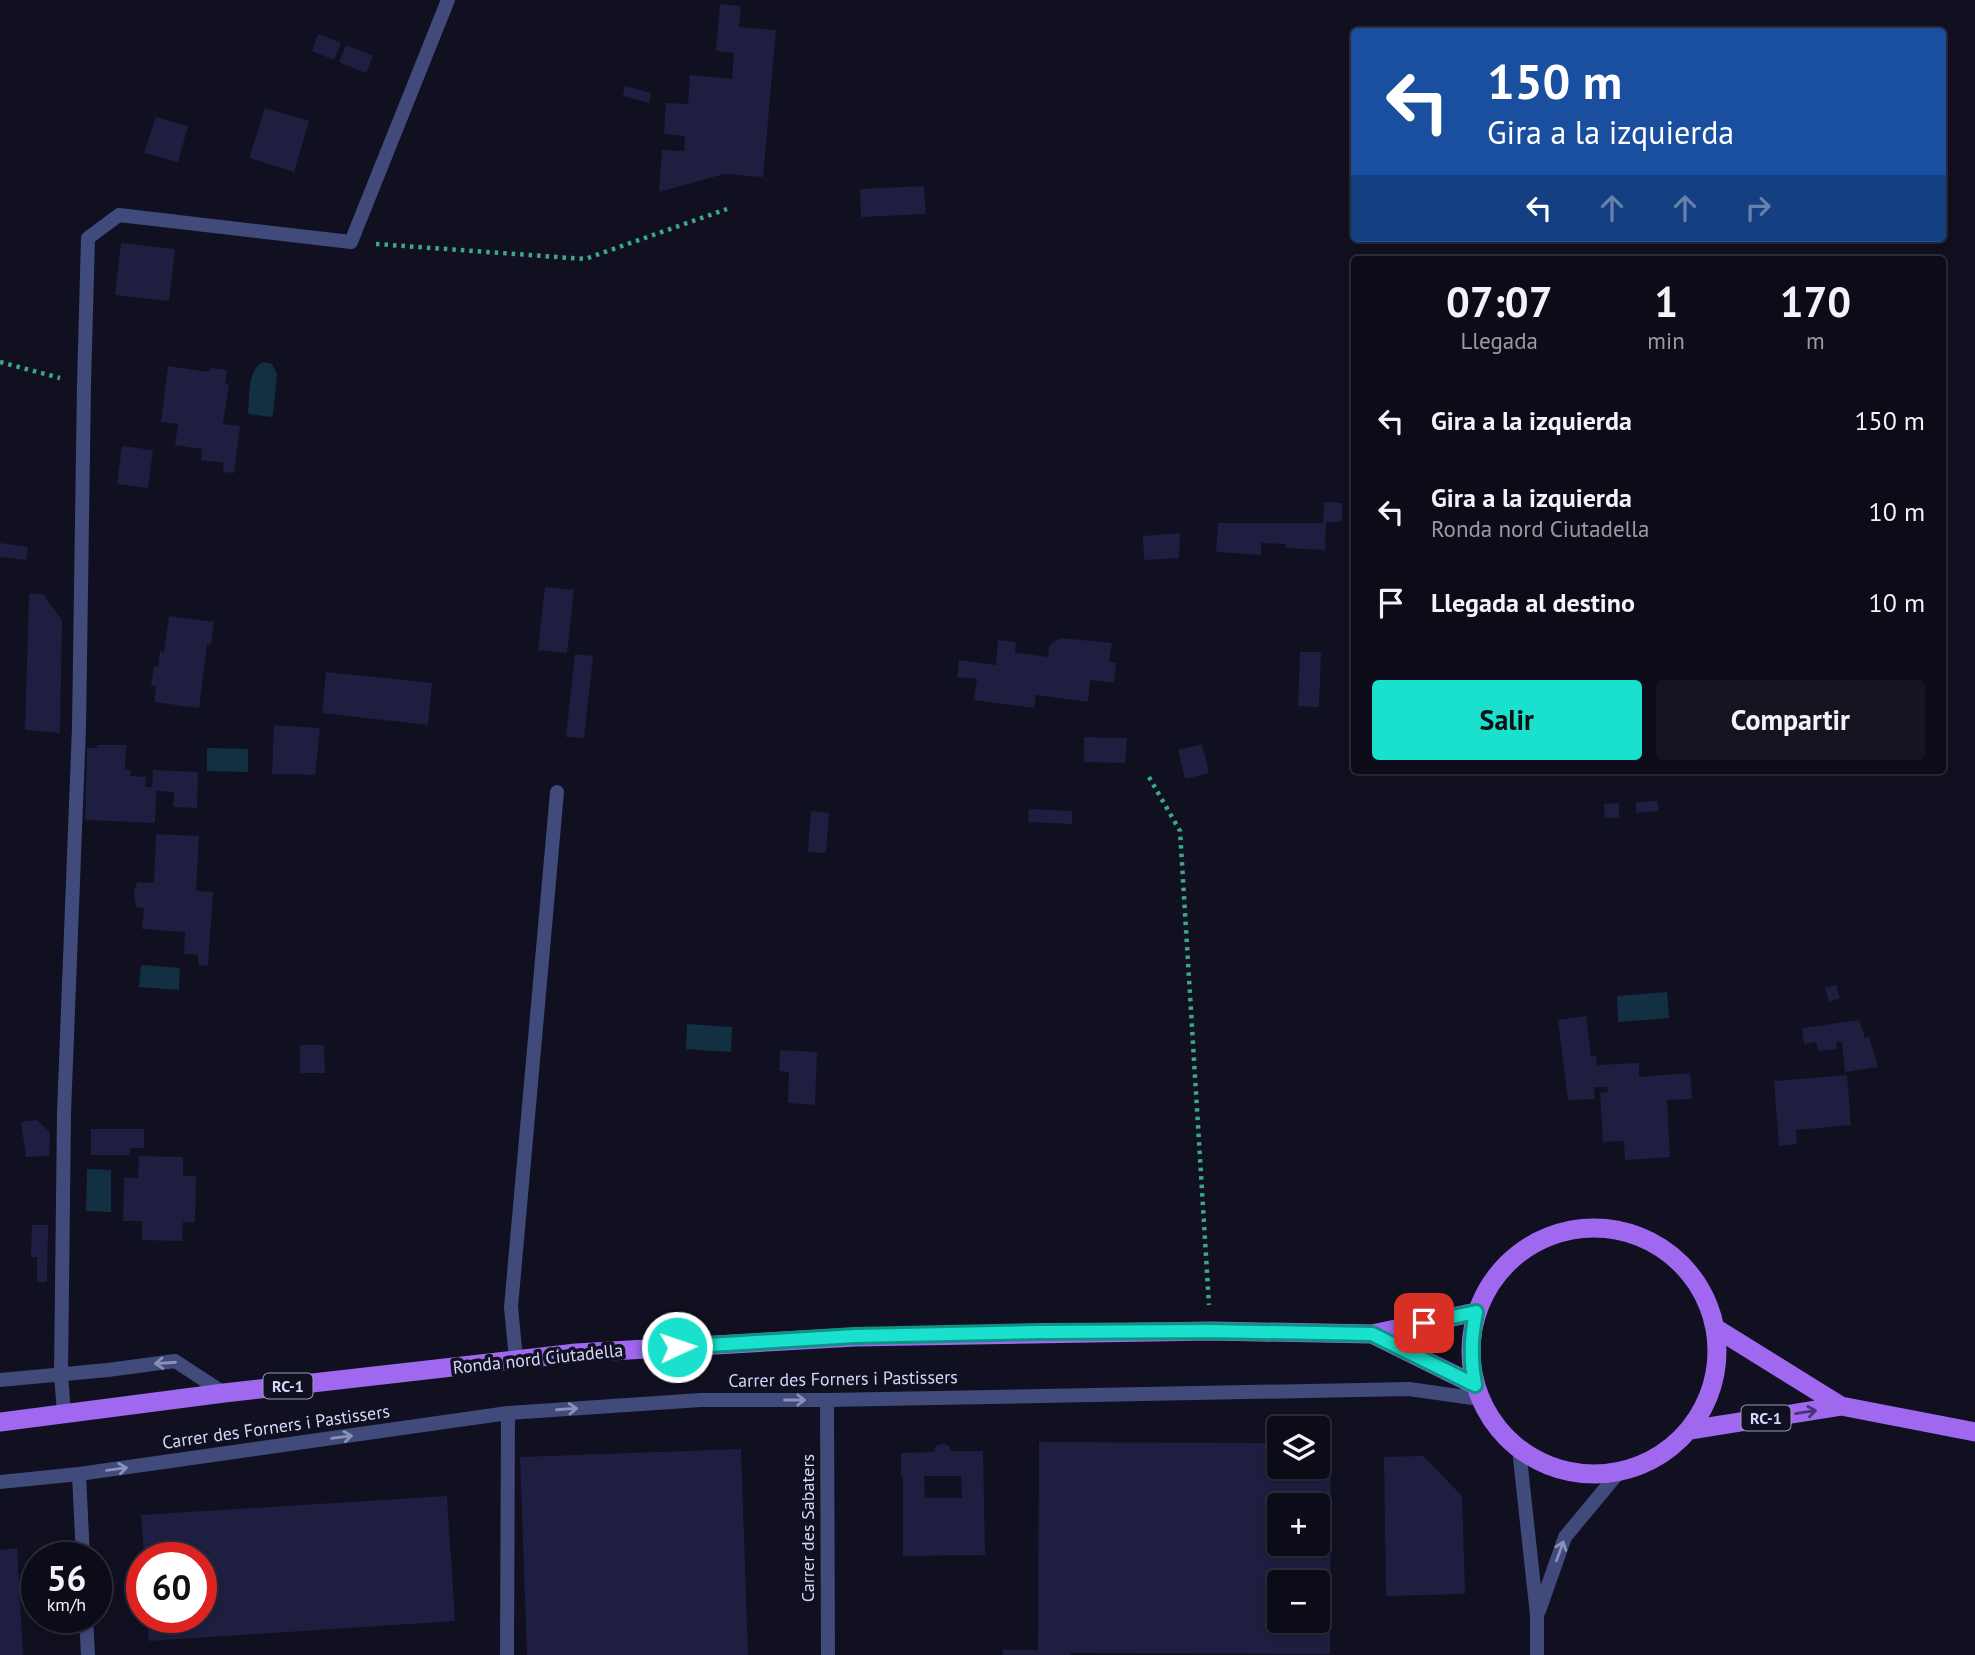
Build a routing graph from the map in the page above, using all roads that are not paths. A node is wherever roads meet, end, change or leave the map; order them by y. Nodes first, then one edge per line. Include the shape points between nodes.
1 (448, 0) edge
2 (557, 792) dead end
3 (1476, 1312) junction
4 (1717, 1329) junction
5 (1372, 1334) junction
6 (516, 1359) junction
7 (61, 1374) junction
8 (0, 1380) edge
9 (1478, 1392) junction
10 (224, 1393) junction
11 (827, 1400) junction
12 (1841, 1406) junction
13 (508, 1413) junction
14 (64, 1414) junction
15 (0, 1422) edge
16 (1690, 1430) junction
17 (1975, 1432) edge
18 (1519, 1449) junction
19 (1619, 1472) junction
20 (79, 1474) junction
21 (0, 1482) edge
22 (82, 1542) edge
23 (1537, 1615) junction
24 (87, 1633) edge
25 (88, 1655) edge
26 (507, 1655) edge
27 (828, 1655) edge
28 (1537, 1655) edge

1 - 7 street via 351,242 119,215 88,239
2 - 6 street via 511,1307
3 - 4 main road via 1495,1276 1525,1247 1562,1231 1603,1227 1643,1237 1678,1258 1703,1290
3 - 5 main road, Ronda nord Ciutadella / RC-1
3 - 9 main road via 1471,1360
4 - 12 main road, RC-1
4 - 16 main road via 1718,1365 1709,1399
5 - 6 main road, Ronda nord Ciutadella / RC-1 via 1210,1331 855,1336
5 - 9 main road, Ronda nord Ciutadella / RC-1
6 - 10 main road, Ronda nord Ciutadella / RC-1
7 - 8 street
10 -> 7 street via 175,1361
7 - 14 street
9 - 11 street, Carrer des Forners i Pastissers via 1409,1389
9 - 18 main road via 1496,1427
10 - 14 main road, Ronda nord Ciutadella / RC-1
13 -> 11 street, Carrer des Forners i Pastissers via 701,1400
11 - 27 street, Carrer des Sabaters
16 -> 12 main road, RC-1
12 - 17 main road, RC-1
20 -> 13 street, Carrer des Forners i Pastissers
13 - 26 street
14 - 15 main road, Ronda nord Ciutadella / RC-1
16 - 19 main road via 1659,1457
18 - 19 main road via 1550,1466 1584,1474
18 - 23 street
23 -> 19 street via 1565,1537
20 - 21 street, Carrer des Forners i Pastissers
20 - 22 street
23 - 28 street
24 - 25 street

